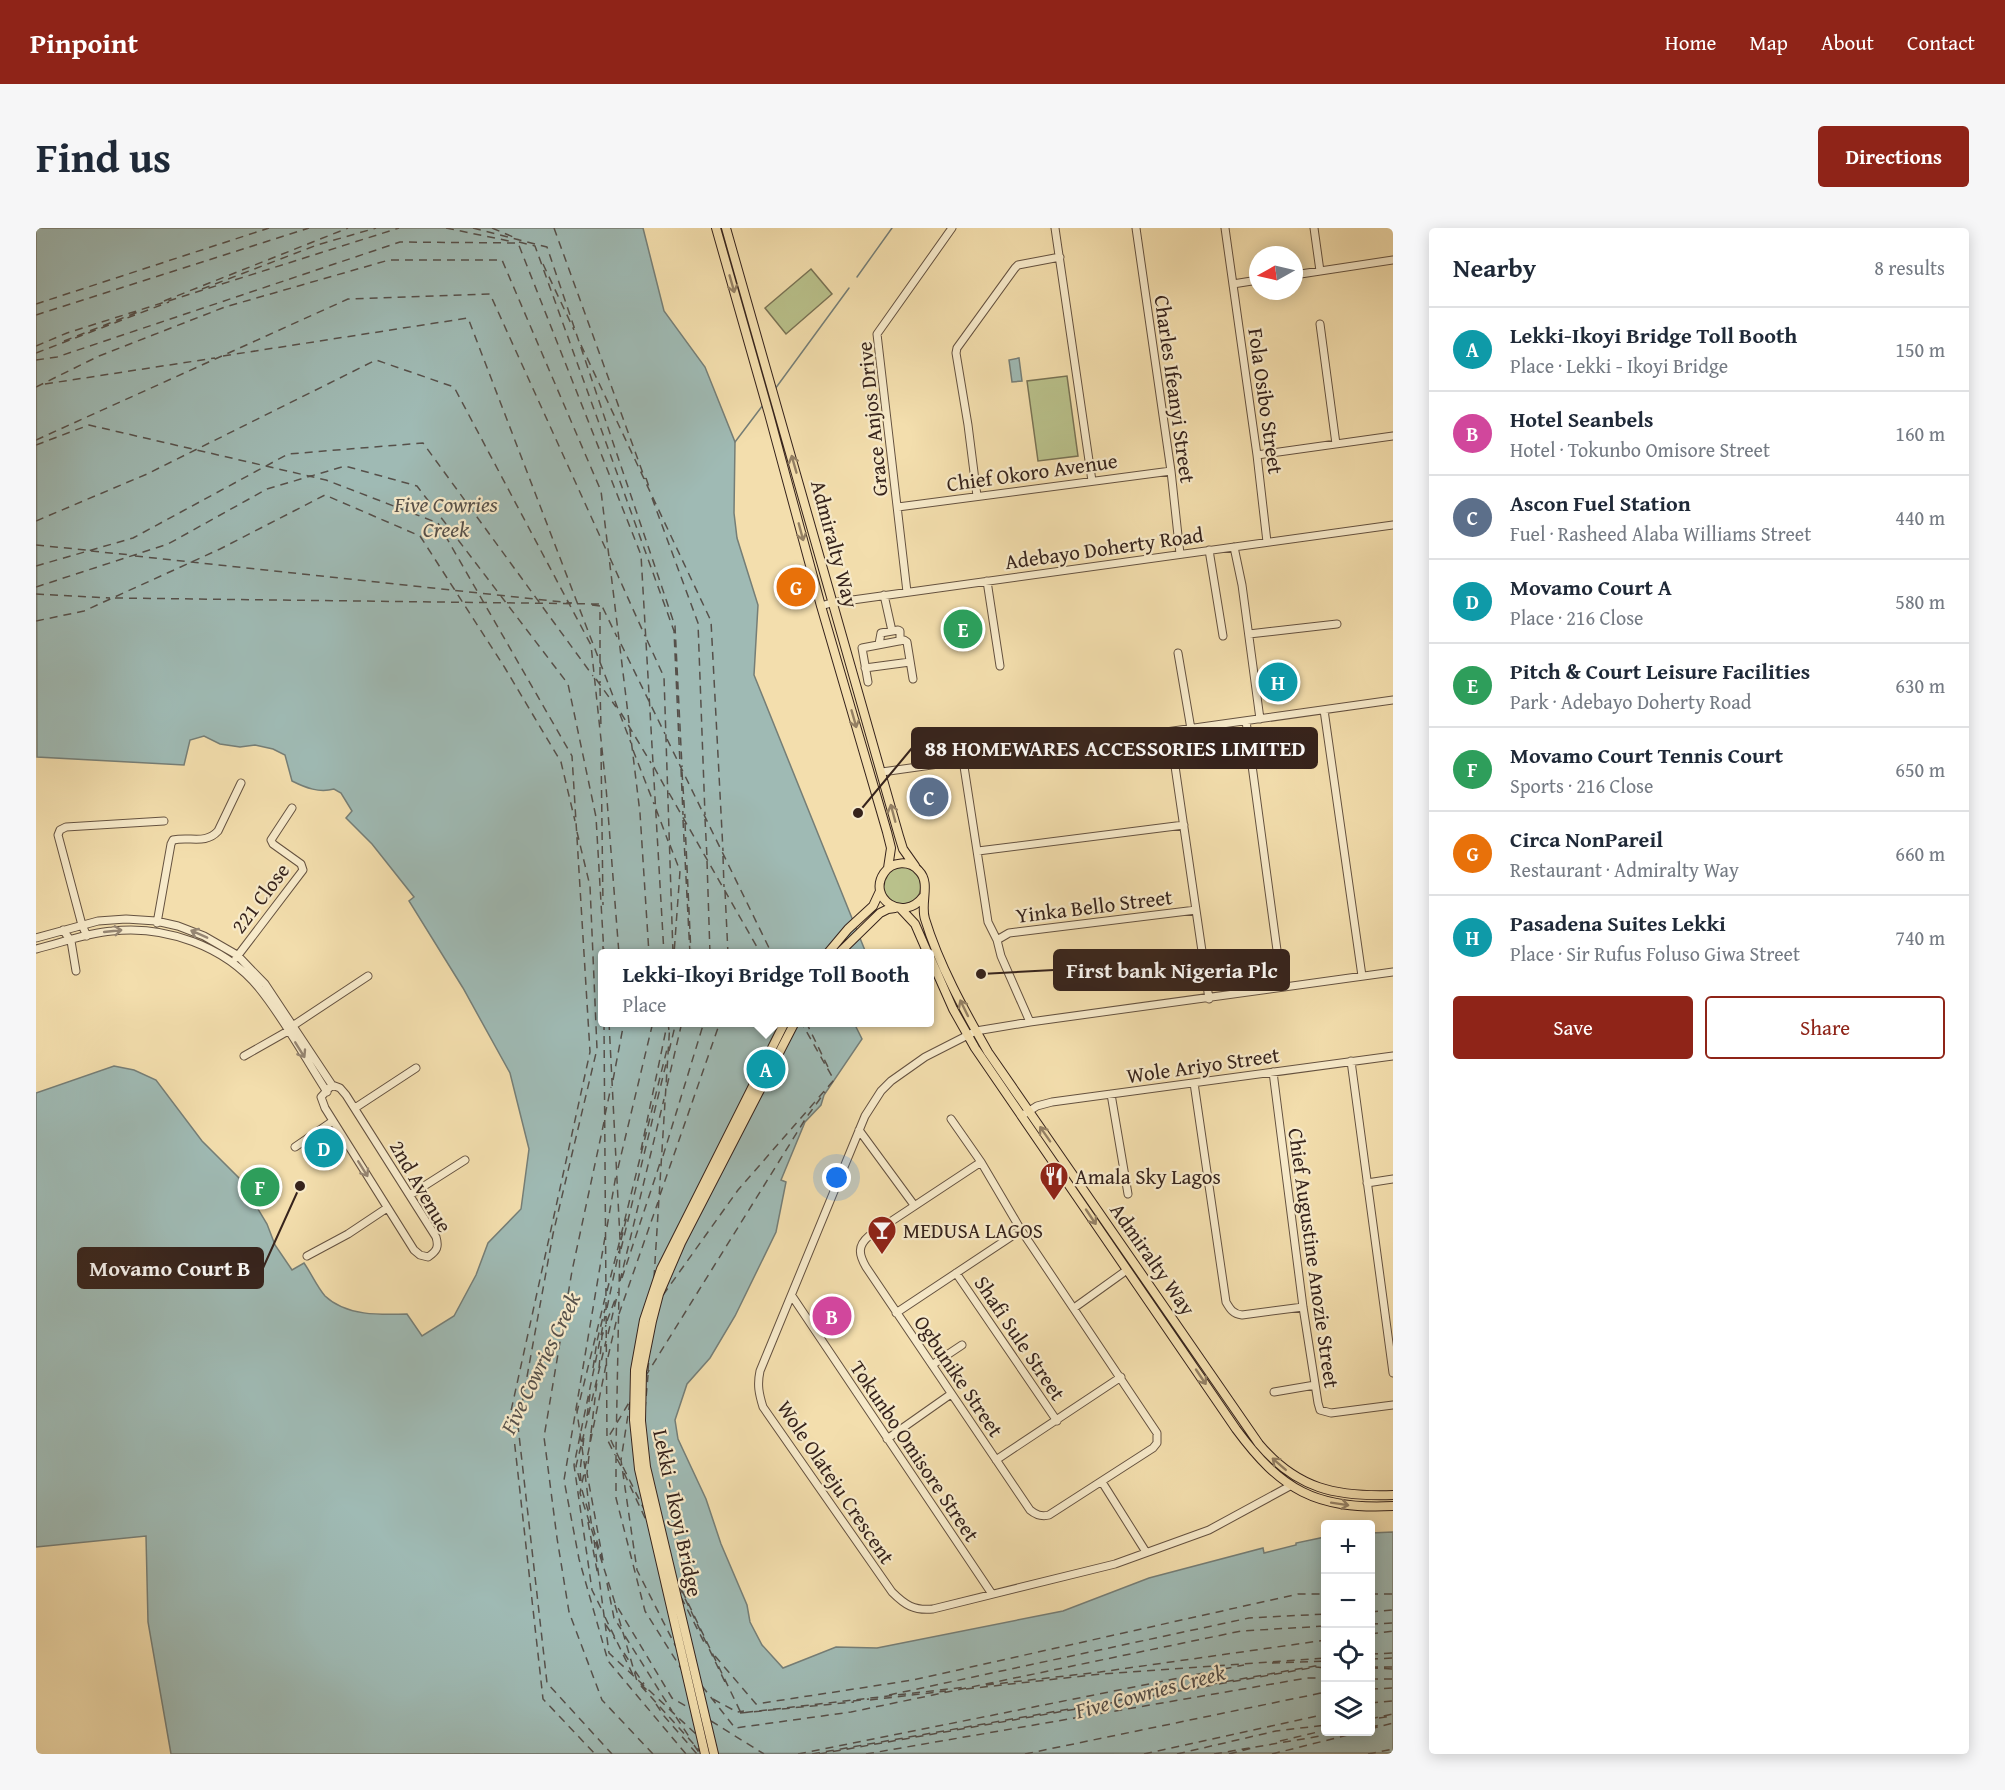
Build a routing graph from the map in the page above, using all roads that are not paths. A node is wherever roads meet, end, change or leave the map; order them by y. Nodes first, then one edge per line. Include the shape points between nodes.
1 (716, 228) edge
2 (726, 228) edge
3 (952, 228) edge
4 (1055, 228) edge
5 (1136, 228) edge
6 (1225, 228) edge
7 (1314, 228) edge
8 (1060, 257) junction
9 (1393, 261) edge
10 (1320, 271) junction
11 (1303, 274) edge
12 (1249, 281) edge
13 (1233, 284) junction
14 (1320, 324) dead end
15 (1393, 436) edge
16 (1336, 444) junction
17 (1257, 455) junction
18 (1171, 471) junction
19 (1092, 481) junction
20 (977, 496) junction
21 (898, 507) junction
22 (1393, 525) edge
23 (1267, 542) junction
24 (1234, 547) junction
25 (1209, 550) junction
26 (1180, 554) junction
27 (987, 582) junction
28 (907, 592) junction
29 (884, 596) junction
30 (831, 603) junction
31 (821, 606) junction
32 (1337, 624) dead end
33 (892, 630) junction
34 (1249, 634) junction
35 (1223, 636) dead end
36 (900, 641) junction
37 (879, 644) junction
38 (1178, 653) dead end
39 (910, 662) junction
40 (1000, 666) dead end
41 (865, 668) junction
42 (913, 679) dead end
43 (868, 682) dead end
44 (1393, 700) edge
45 (1324, 710) junction
46 (1260, 719) junction
47 (1246, 721) junction
48 (1191, 729) junction
49 (1170, 732) junction
50 (963, 760) junction
51 (882, 772) junction
52 (241, 783) dead end
53 (291, 808) dead end
54 (164, 821) dead end
55 (1184, 825) junction
56 (978, 851) junction
57 (915, 867) junction
58 (888, 868) junction
59 (880, 890) junction
60 (923, 897) junction
61 (898, 908) junction
62 (1196, 910) junction
63 (873, 913) junction
64 (156, 921) junction
65 (82, 925) junction
66 (63, 930) junction
67 (159, 932) junction
68 (87, 936) junction
69 (36, 938) edge
70 (997, 940) junction
71 (71, 941) junction
72 (36, 949) edge
73 (831, 949) edge
74 (842, 949) edge
75 (926, 949) edge
76 (237, 955) junction
77 (234, 964) junction
78 (934, 967) edge
79 (76, 971) dead end
80 (1393, 972) edge
81 (368, 976) dead end
82 (1362, 976) junction
83 (1282, 987) junction
84 (1209, 999) junction
85 (1030, 1022) junction
86 (294, 1025) junction
87 (783, 1027) edge
88 (793, 1027) edge
89 (288, 1031) junction
90 (973, 1033) junction
91 (244, 1056) dead end
92 (1393, 1056) edge
93 (1351, 1061) junction
94 (416, 1068) dead end
95 (1273, 1072) junction
96 (1194, 1083) junction
97 (333, 1085) junction
98 (327, 1092) junction
99 (1111, 1094) junction
100 (355, 1108) junction
101 (1025, 1113) junction
102 (951, 1119) dead end
103 (333, 1121) junction
104 (859, 1130) junction
105 (295, 1147) dead end
106 (465, 1160) dead end
107 (981, 1162) junction
108 (1393, 1179) edge
109 (1367, 1183) junction
110 (1128, 1194) dead end
111 (410, 1195) junction
112 (914, 1205) junction
113 (387, 1208) junction
114 (1021, 1230) junction
115 (307, 1256) dead end
116 (1127, 1270) junction
117 (956, 1273) junction
118 (792, 1296) junction
119 (1303, 1307) junction
120 (1074, 1308) junction
121 (896, 1313) junction
122 (962, 1345) dead end
123 (932, 1365) junction
124 (1393, 1373) edge
125 (1121, 1377) junction
126 (1315, 1385) junction
127 (1274, 1392) dead end
128 (951, 1394) junction
129 (1393, 1405) edge
130 (1057, 1421) junction
131 (887, 1438) junction
132 (996, 1460) junction
133 (1102, 1482) junction
134 (1290, 1486) junction
135 (1393, 1495) edge
136 (1393, 1506) edge
137 (1146, 1552) junction
138 (992, 1594) junction
139 (705, 1754) edge
140 (714, 1754) edge

1 -> 31 main road, Admiralty Way
30 -> 2 main road, Admiralty Way
3 - 21 street, Grace Anjos Drive via 877,334
4 - 8 street
5 - 18 street, Charles Ifeanyi Street
6 - 13 street, Fola Osibo Street
7 - 10 street
8 - 19 street
8 - 20 street via 1018,265 957,348
9 - 10 street
10 - 11 street
12 - 13 street
13 - 17 street, Fola Osibo Street
14 - 16 street
15 - 16 street
16 - 17 street
17 - 23 street, Fola Osibo Street
18 - 19 street, Chief Okoro Avenue
18 - 26 street, Charles Ifeanyi Street
19 - 20 street, Chief Okoro Avenue
20 - 21 street, Chief Okoro Avenue
21 - 28 street, Grace Anjos Drive
22 - 23 street, Adebayo Doherty Road
23 - 24 street, Adebayo Doherty Road
24 - 25 street, Adebayo Doherty Road
24 - 34 street
25 - 26 street, Adebayo Doherty Road
25 - 35 street
26 - 27 street, Adebayo Doherty Road
27 - 28 street, Adebayo Doherty Road
27 - 40 street
28 - 29 street, Adebayo Doherty Road
29 - 30 street, Adebayo Doherty Road
29 - 33 street
30 - 31 street, Adebayo Doherty Road
30 - 51 main road, Admiralty Way
31 -> 58 main road, Admiralty Way via 887,832 891,848
32 - 34 street
33 - 36 street via 900,630
33 - 37 street via 881,633
34 - 46 street
36 - 37 street
36 - 39 street via 907,642
37 - 41 street via 862,648
38 - 48 street
39 - 41 street
39 - 42 street
41 - 43 street
44 - 45 street
45 - 46 street
45 - 82 street
46 - 47 street
47 - 48 street
47 - 83 street
48 - 49 street
49 - 50 street
49 - 55 street
50 - 51 street
50 - 56 street
57 -> 51 main road, Admiralty Way via 901,845
52 - 64 street via 212,837 173,840
53 - 76 street, 221 Close via 271,840 301,864 303,870
54 - 65 street via 60,830 58,836
55 - 56 street
55 - 62 street
56 - 70 street via 988,922
57 - 58 main road via 901,863
57 - 60 main road via 924,877
58 - 59 main road via 881,878
59 - 61 main road via 886,901
59 - 63 main road
60 - 61 main road via 914,906
90 -> 60 main road, Admiralty Way via 929,931 922,910
61 - 63 main road
61 - 75 main road, Admiralty Way via 915,924
62 - 70 street, Yinka Bello Street via 1010,933
62 - 84 street
63 - 73 main road via 848,929
63 - 74 main road
64 - 65 street, 2nd Avenue via 126,919
64 - 67 street
76 -> 64 street, 2nd Avenue via 204,936
65 - 66 street, 2nd Avenue
65 - 68 street
66 - 69 street, 2nd Avenue
66 - 71 street
68 -> 67 street, 2nd Avenue via 130,929
67 - 77 street, 2nd Avenue via 204,946
68 - 71 street, 2nd Avenue
70 - 85 street
71 - 72 street, 2nd Avenue
71 - 79 street
76 - 77 street
76 - 86 street, 2nd Avenue via 266,984
77 - 89 street, 2nd Avenue via 259,988
78 - 90 main road, Admiralty Way via 953,1009
80 - 82 street, Wole Olateju Crescent
81 - 86 street
82 - 83 street, Wole Olateju Crescent
83 - 84 street, Wole Olateju Crescent
84 - 85 street, Wole Olateju Crescent
85 - 90 street, Wole Olateju Crescent
86 - 89 street
86 - 97 street, 2nd Avenue
87 - 139 main road, Lekki - Ikoyi Bridge via 661,1269 644,1320 635,1370 634,1420 639,1469
88 - 140 main road, Lekki - Ikoyi Bridge via 668,1269 642,1371 641,1421 646,1467
89 - 91 street
89 -> 98 street, 2nd Avenue
90 - 101 main road, Admiralty Way
90 - 104 street, Wole Olateju Crescent via 899,1073 881,1091
92 - 93 street, Wole Ariyo Street
93 - 95 street, Wole Ariyo Street
93 - 109 street
94 - 100 street
95 - 96 street, Wole Ariyo Street
95 - 119 street, Chief Augustine Anozie Street
96 - 99 street, Wole Ariyo Street
96 - 119 street via 1226,1302 1236,1314 1242,1315
97 - 98 street
97 - 100 street, 2nd Avenue
98 - 103 street, 2nd Avenue via 321,1101
99 - 101 street, Wole Ariyo Street via 1052,1102
99 - 110 street
100 - 111 street, 2nd Avenue
101 -> 116 main road, Admiralty Way
135 -> 101 main road, Admiralty Way via 1358,1496 1323,1489 1289,1473 1268,1455
102 - 107 street
103 - 105 street
103 -> 113 street, 2nd Avenue
104 - 112 street
104 - 118 street, Wole Olateju Crescent
106 - 111 street
107 - 112 street
107 - 114 street
108 - 109 street
109 - 124 street
111 - 113 street, 2nd Avenue via 436,1237 438,1245 428,1257 414,1250
112 - 121 street, Ogbunike Street via 869,1236 860,1247 866,1267
113 - 115 street
114 - 117 street
114 - 120 street
116 - 120 street
116 -> 134 main road, Admiralty Way via 1247,1444 1268,1469
117 - 121 street
117 - 130 street, Shafi Sule Street
118 - 131 street, Tokunbo Omisore Street
118 - 138 street, Wole Olateju Crescent via 760,1371 763,1407 898,1599 922,1610
119 - 126 street, Chief Augustine Anozie Street
120 - 125 street
121 - 123 street, Ogbunike Street
122 - 123 street
123 - 128 street, Ogbunike Street
125 - 130 street
125 - 133 street via 1155,1427 1158,1438 1153,1448
126 - 127 street
126 - 129 street, Chief Augustine Anozie Street via 1320,1410 1324,1412
128 - 131 street
128 - 132 street, Ogbunike Street
130 - 132 street
131 - 138 street, Tokunbo Omisore Street
132 - 133 street, Ogbunike Street via 1030,1510 1039,1516 1049,1515
133 - 137 street
134 -> 136 main road, Admiralty Way via 1333,1503
134 - 137 street, Wole Olateju Crescent via 1209,1530
137 - 138 street, Wole Olateju Crescent via 1115,1564

